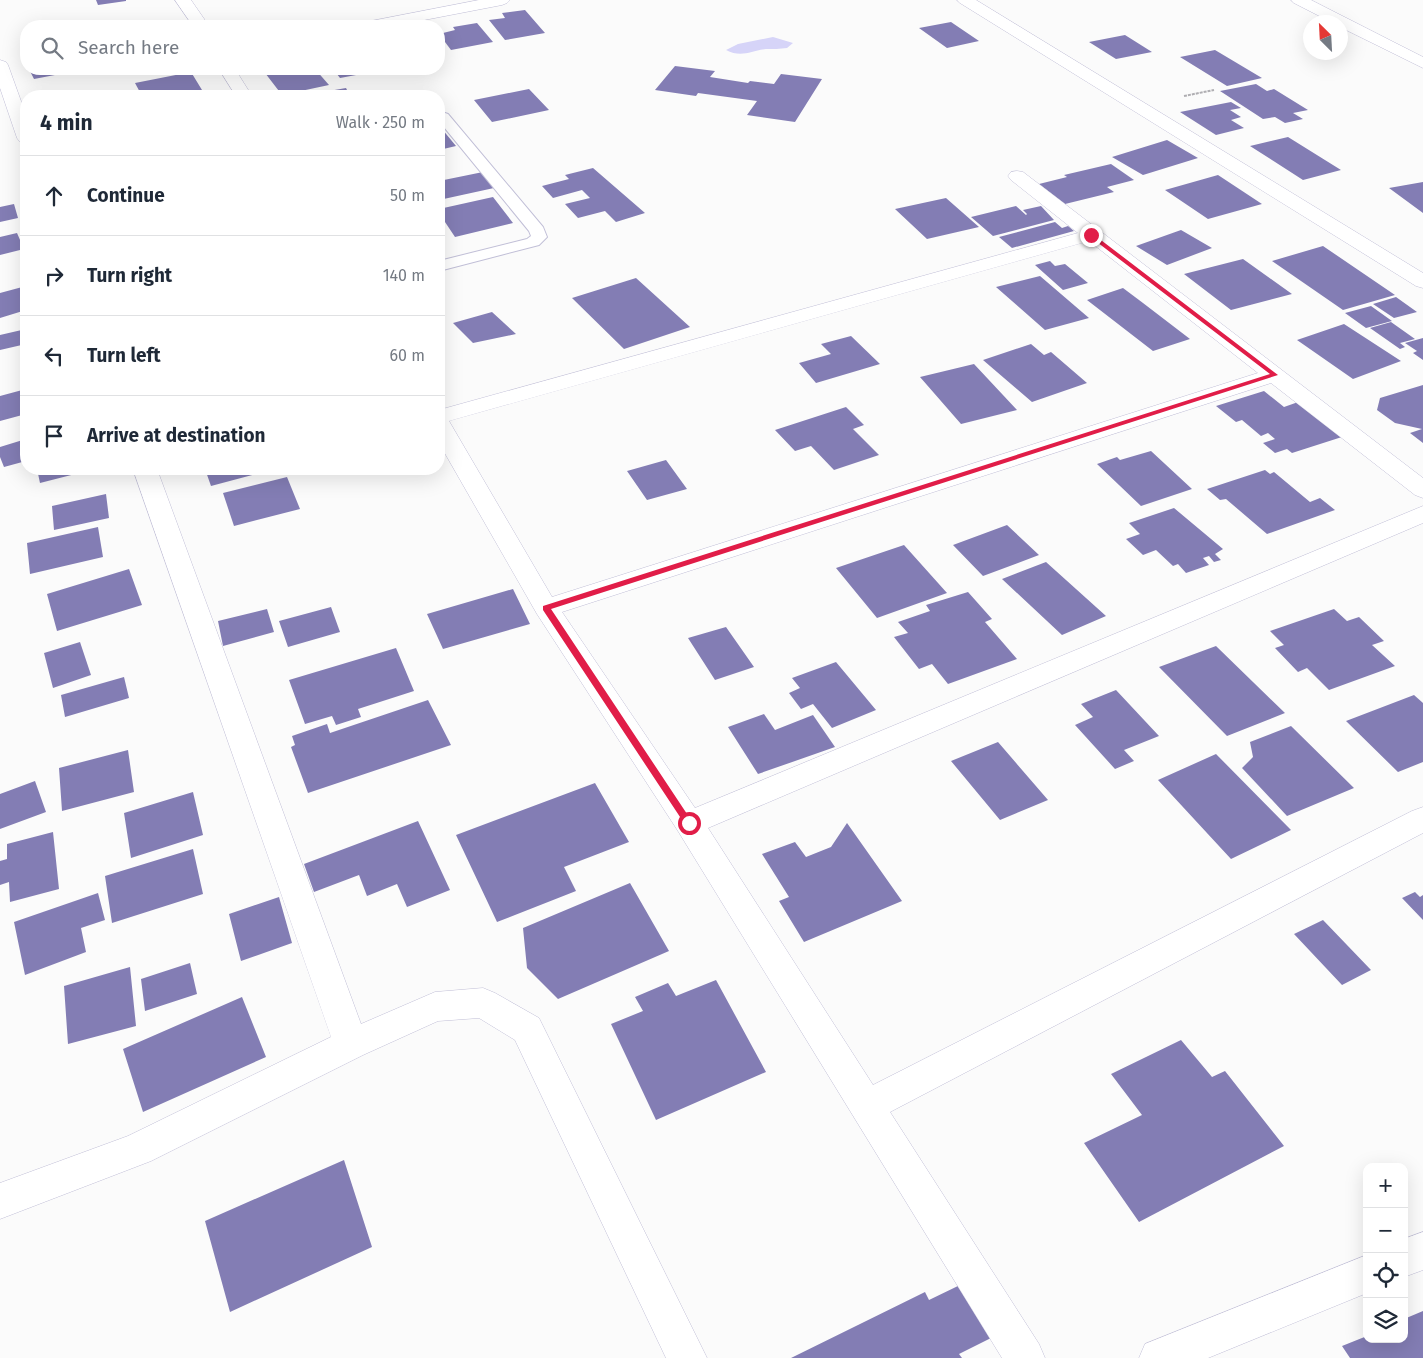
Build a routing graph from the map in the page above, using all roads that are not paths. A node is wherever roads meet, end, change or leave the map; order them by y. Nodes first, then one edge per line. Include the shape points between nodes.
1 (183, 0) edge
2 (502, 0) edge
3 (965, 0) edge
4 (1299, 0) edge
5 (197, 20) edge
6 (401, 20) edge
7 (1423, 63) edge
8 (0, 67) edge
9 (232, 75) edge
10 (240, 90) edge
11 (445, 119) edge
12 (20, 122) edge
13 (1017, 176) dead end
14 (1091, 235) junction
15 (445, 264) edge
16 (1423, 282) edge
17 (1275, 375) junction
18 (445, 415) edge
19 (445, 434) edge
20 (147, 475) edge
21 (1423, 490) edge
22 (1423, 514) edge
23 (546, 608) junction
24 (1423, 819) edge
25 (689, 823) junction
26 (351, 1044) junction
27 (867, 1106) junction
28 (0, 1201) edge
29 (1423, 1251) edge
30 (1408, 1257) edge
31 (1363, 1276) edge
32 (687, 1358) edge
33 (1025, 1358) edge
34 (1159, 1358) edge

1 - 5 street
2 - 6 street
3 - 16 street
4 - 7 street
8 - 12 street
9 - 10 street
11 - 15 lane via 537,230 538,237 533,242
13 - 14 street
14 - 17 street
14 - 18 street
17 - 21 street
17 - 23 street
19 - 23 street
20 - 26 street
22 - 25 street
23 - 25 street
24 - 27 street
25 - 27 street
26 - 28 street via 138,1149
26 - 32 street via 435,1007 483,1004 527,1029
27 - 33 street
29 - 30 street
31 - 34 street

